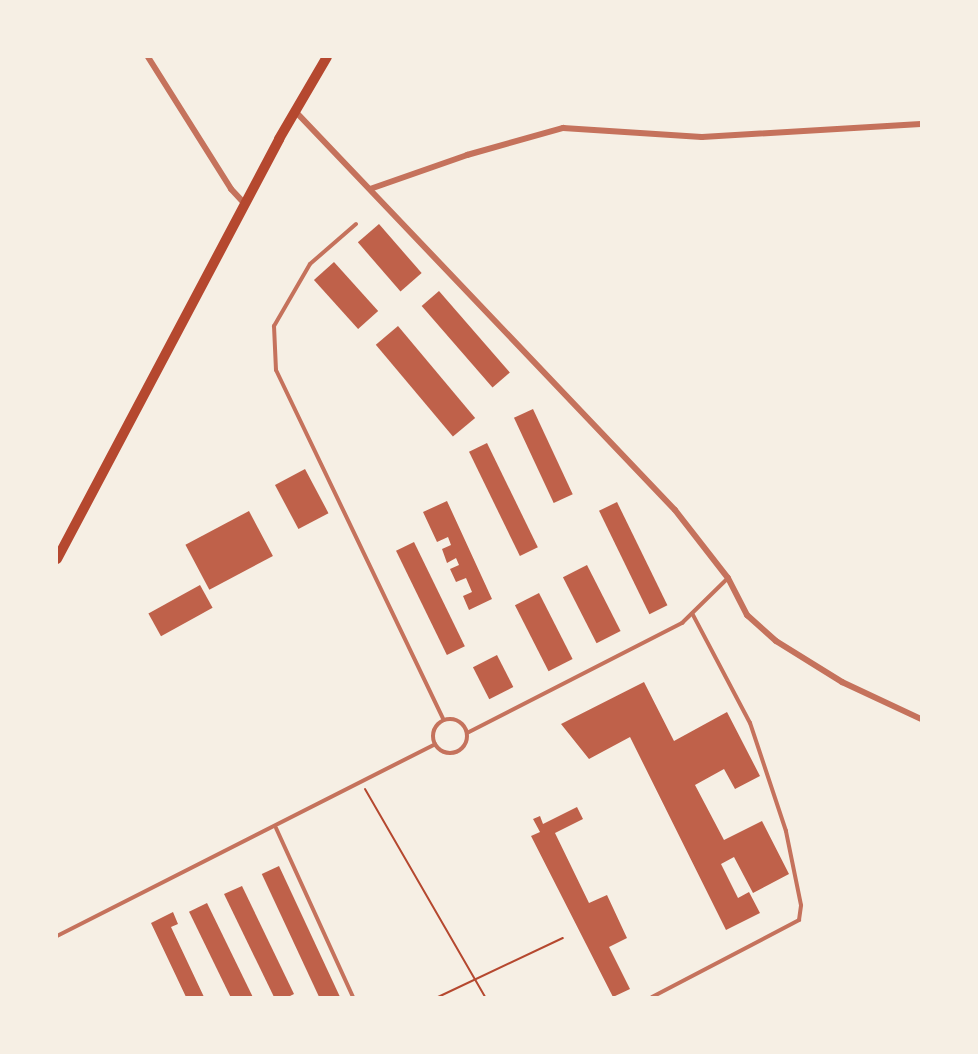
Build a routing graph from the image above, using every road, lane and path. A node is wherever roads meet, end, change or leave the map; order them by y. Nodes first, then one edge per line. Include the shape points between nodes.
1 (148, 57) edge
2 (327, 57) edge
3 (295, 111) junction
4 (921, 124) edge
5 (370, 189) junction
6 (245, 204) junction
7 (356, 224) dead end
8 (57, 559) edge
9 (728, 579) junction
10 (692, 613) junction
11 (921, 719) edge
12 (444, 720) junction
13 (467, 732) junction
14 (435, 744) junction
15 (361, 783) junction
16 (276, 828) junction
17 (57, 936) edge
18 (562, 938) dead end
19 (475, 979) junction
20 (353, 997) edge
21 (438, 997) edge
22 (485, 997) edge
23 (652, 997) edge

1 - 6 street via 231,189
2 - 3 main road
3 - 5 street
3 - 6 main road
4 - 5 street via 702,137 563,128 467,155
5 - 9 street via 675,510
6 - 8 main road
7 - 12 lane via 310,264 274,326 276,370
9 - 10 lane
9 - 11 street via 747,615 776,641 842,682
10 - 13 lane via 682,623
10 - 23 lane via 750,723 786,831 801,905 799,920
12 - 13 lane via 458,721
12 - 14 lane via 435,728
13 - 14 lane via 467,740 458,752 445,753
14 - 15 lane
15 - 16 lane
15 - 19 path
16 - 17 lane
16 - 20 lane
18 - 19 path
19 - 21 path
19 - 22 path

